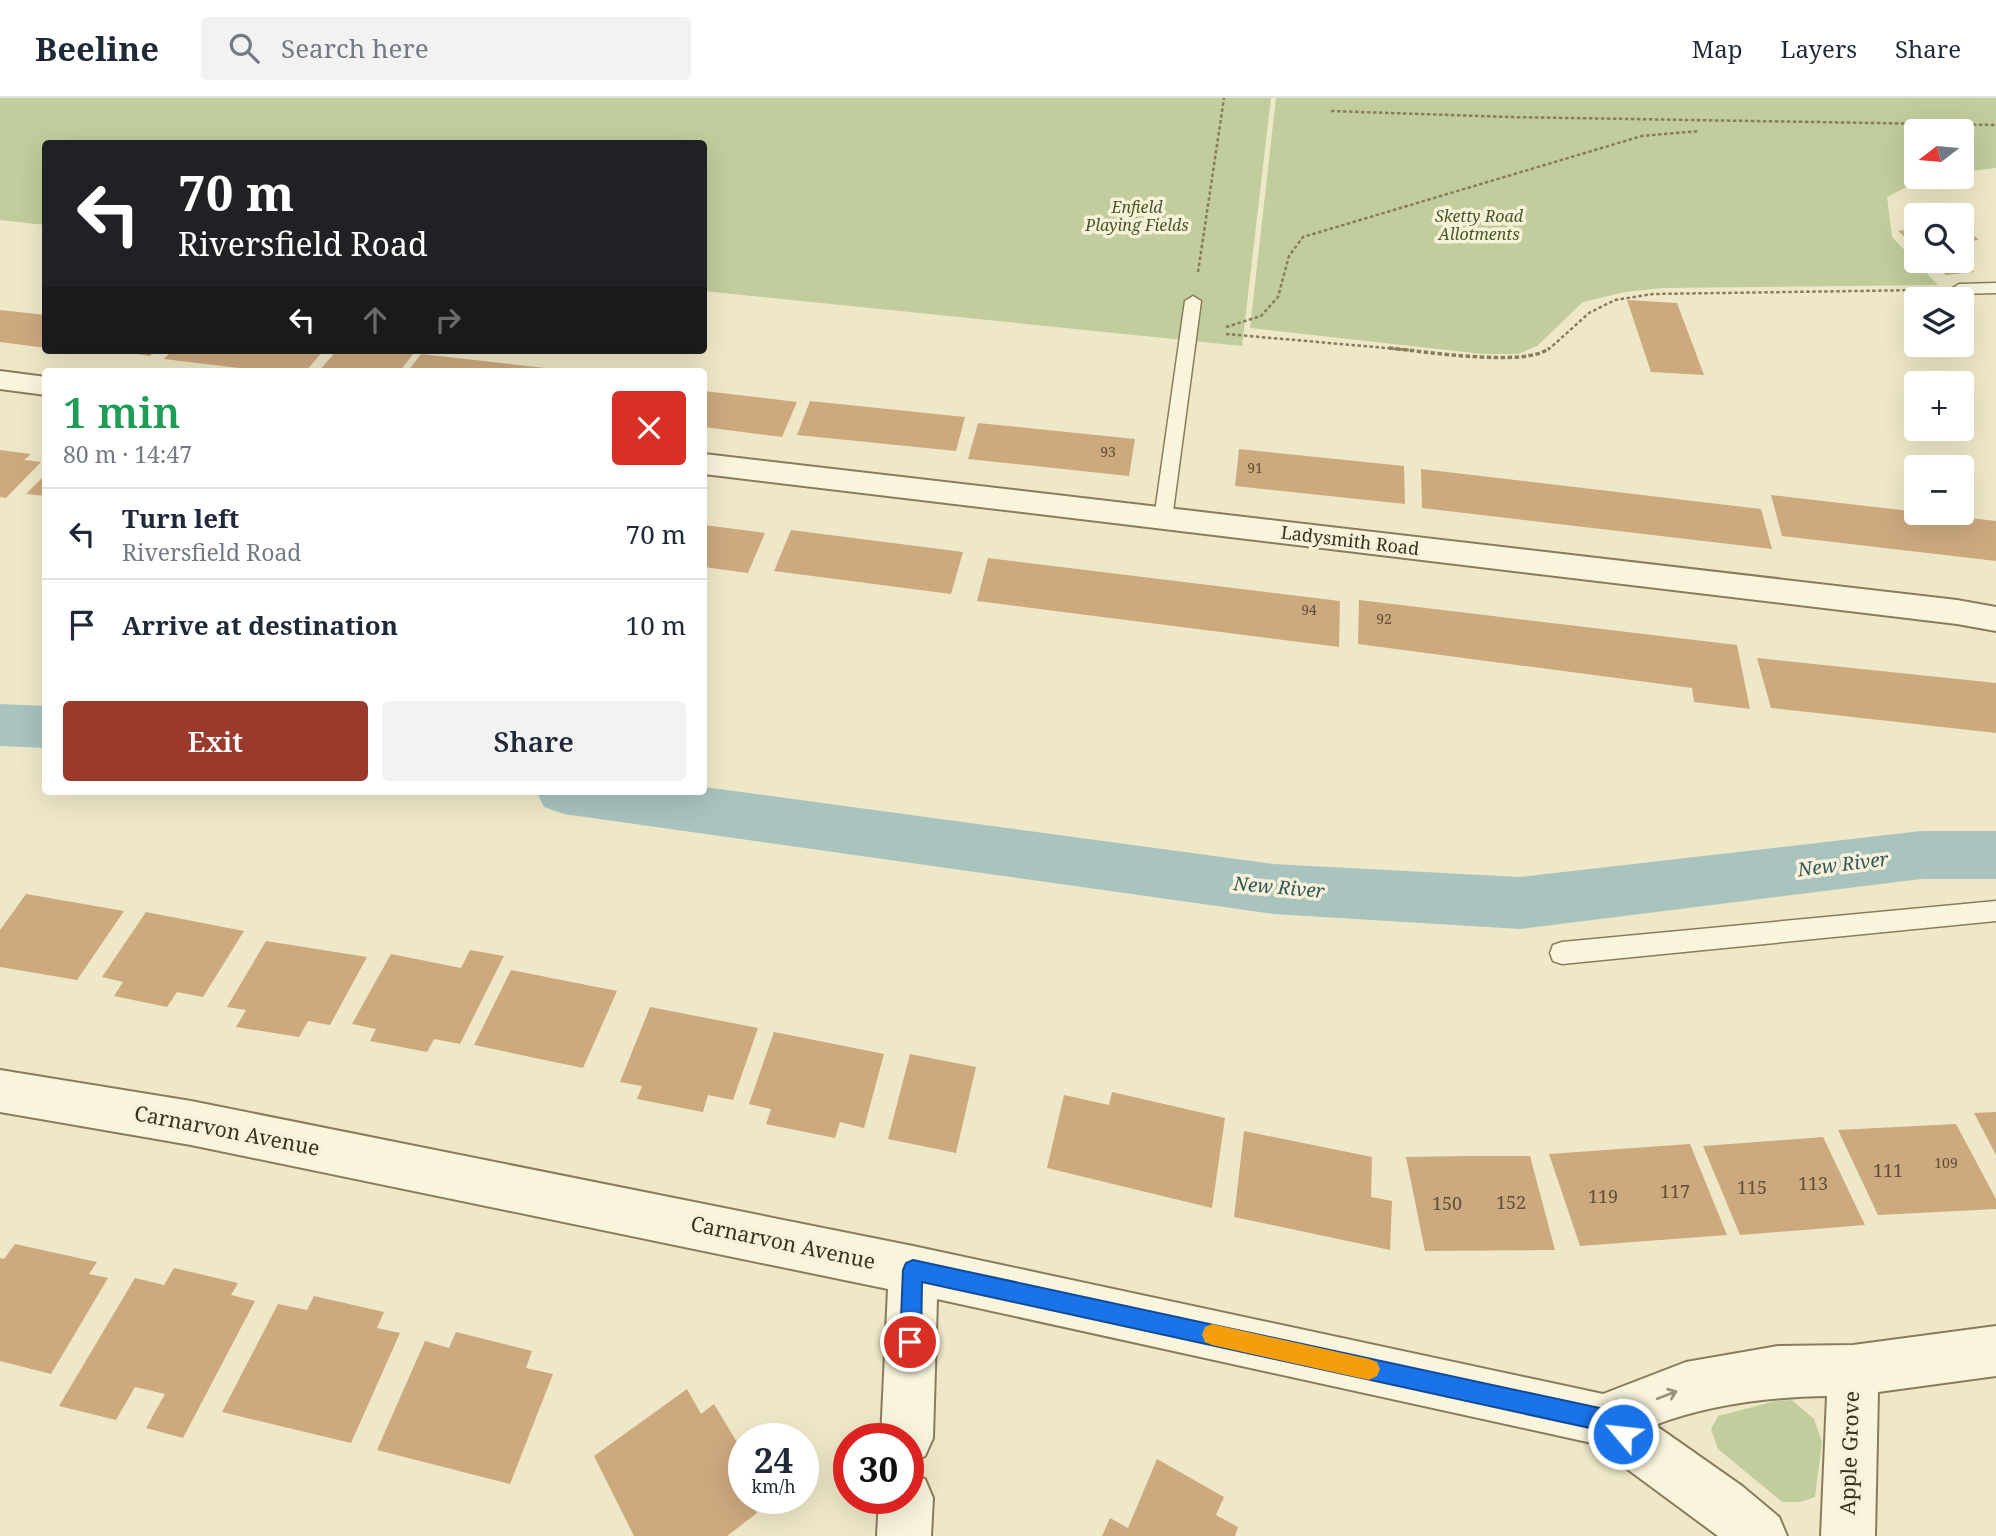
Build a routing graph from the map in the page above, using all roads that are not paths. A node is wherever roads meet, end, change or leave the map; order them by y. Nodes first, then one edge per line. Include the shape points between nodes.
1 (1996, 288) edge
2 (1974, 289) edge
3 (1193, 301) road end
4 (0, 380) edge
5 (42, 385) edge
6 (707, 464) edge
7 (1163, 519) junction
8 (1996, 619) edge
9 (1996, 911) edge
10 (1562, 953) dead end
11 (0, 1091) edge
12 (913, 1270) junction
13 (1996, 1351) edge
14 (1853, 1370) junction
15 (1604, 1420) junction
16 (908, 1423) edge
17 (905, 1514) edge
18 (904, 1536) edge
19 (1760, 1536) edge
20 (1848, 1536) edge

1 - 2 lane
3 - 7 lane
4 - 5 street
6 - 7 street, Ladysmith Road
7 - 8 street, Ladysmith Road
9 - 10 lane
11 - 12 street, Carnarvon Avenue via 191,1123
12 - 15 street, Carnarvon Avenue
12 - 16 street
13 - 14 street, Apple Grove
15 -> 14 street, Apple Grove via 1686,1388 1778,1371
14 - 20 street, Apple Grove
15 - 19 street
17 - 18 street

